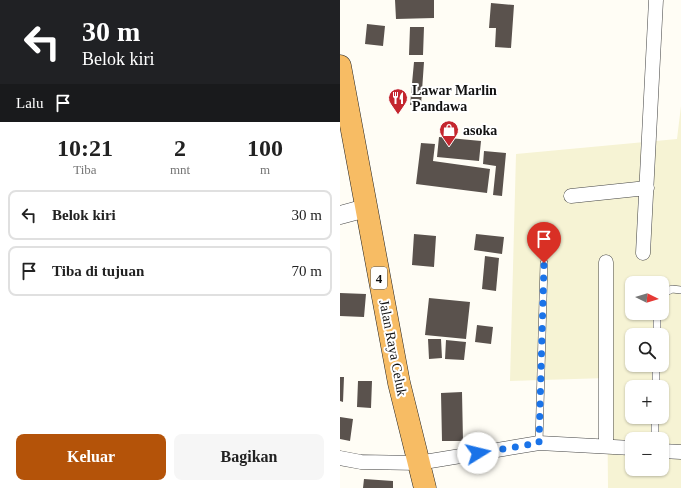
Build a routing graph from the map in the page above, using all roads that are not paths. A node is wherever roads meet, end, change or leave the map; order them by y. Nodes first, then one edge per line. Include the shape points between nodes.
1 (656, 0) edge
2 (340, 66) edge
3 (647, 188) junction
4 (571, 196) dead end
5 (366, 208) junction
6 (340, 214) edge
7 (643, 254) dead end
8 (606, 262) dead end
9 (544, 263) dead end
10 (669, 290) edge
11 (681, 290) edge
12 (539, 443) junction
13 (606, 446) junction
14 (625, 447) edge
15 (669, 451) edge
16 (681, 452) edge
17 (340, 458) edge
18 (418, 463) junction
19 (425, 488) edge

1 - 3 street
2 - 5 highway, Jalan Raya Celuk / 4
3 - 4 street
3 - 7 street
5 - 6 street
5 - 18 highway, Jalan Raya Celuk / 4
8 - 13 street
9 - 12 lane
10 - 11 lane
12 - 13 street
12 - 18 street
13 - 14 street
15 - 16 street
17 - 18 street via 361,462
18 - 19 highway, Jalan Raya Celuk / 4

